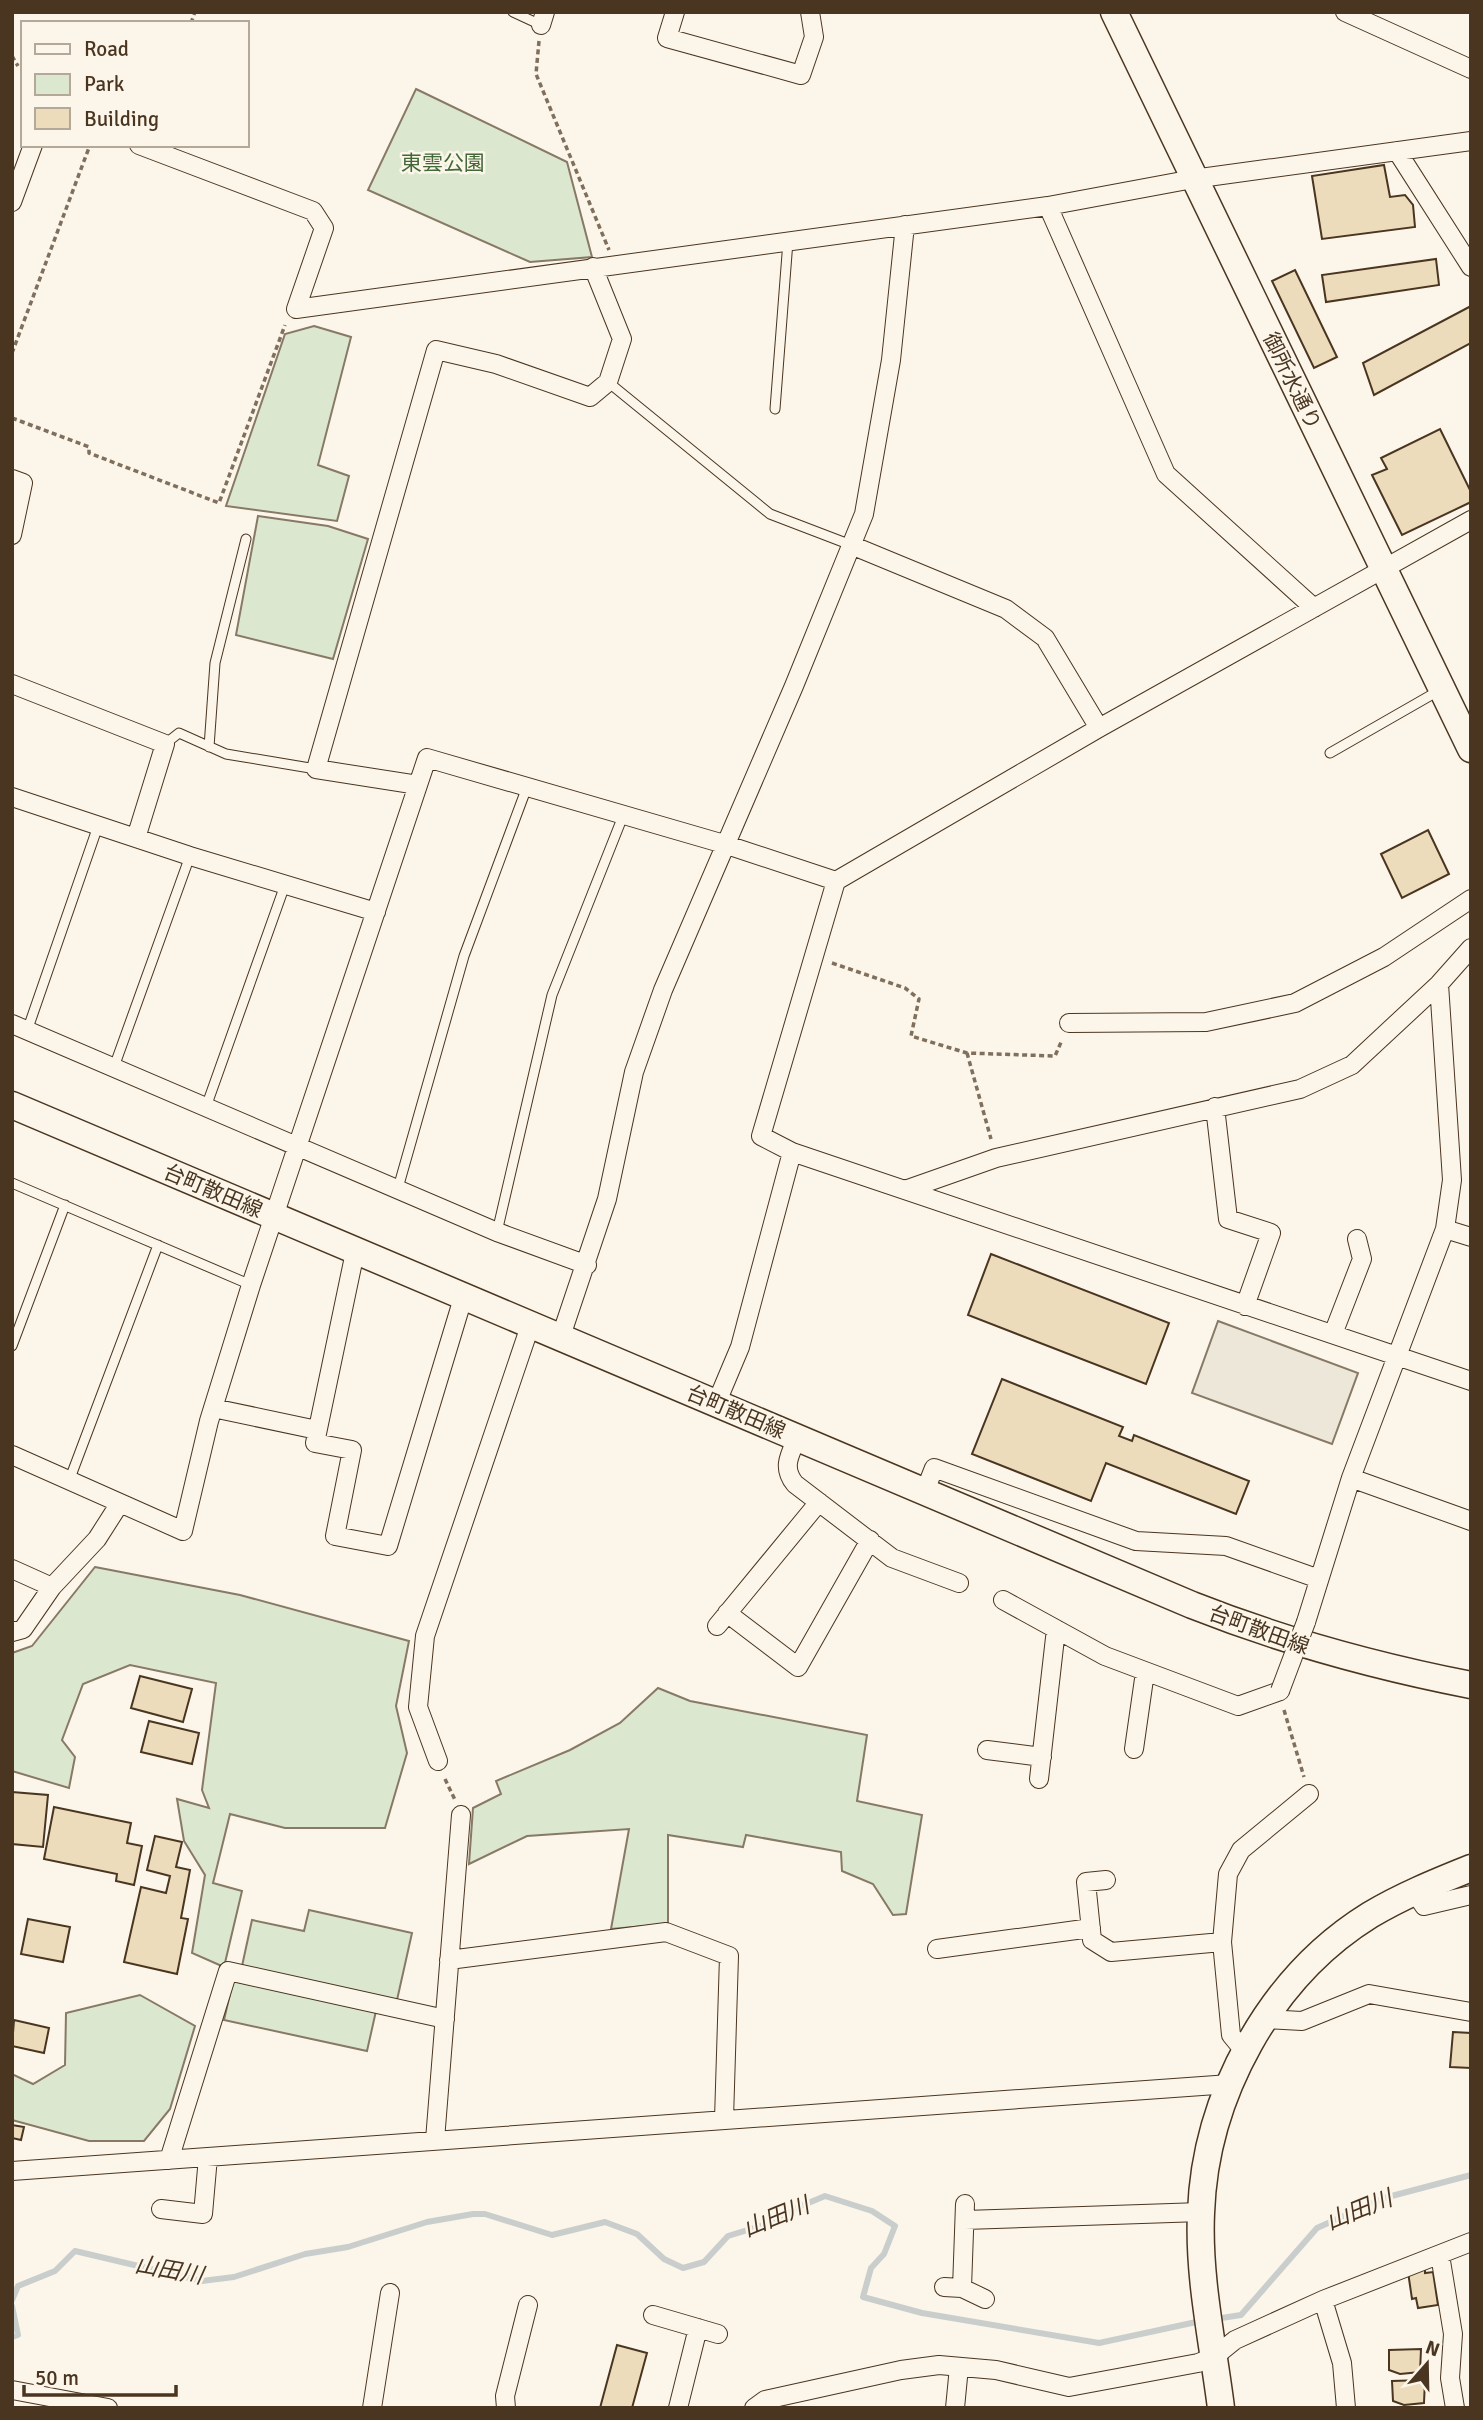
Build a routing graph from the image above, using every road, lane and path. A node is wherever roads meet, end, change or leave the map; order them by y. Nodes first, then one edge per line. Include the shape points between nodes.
1 (513, 12) edge
2 (675, 12) edge
3 (810, 12) edge
4 (1114, 12) edge
5 (1345, 12) edge
6 (1373, 18) edge
7 (543, 19) edge
8 (12, 57) edge
9 (18, 66) dead end
10 (1471, 69) edge
11 (1471, 141) edge
12 (32, 147) edge
13 (89, 147) edge
14 (144, 147) edge
15 (1397, 151) junction
16 (1193, 179) junction
17 (12, 202) edge
18 (1048, 206) junction
19 (905, 225) junction
20 (788, 241) junction
21 (615, 265) junction
22 (593, 267) junction
23 (1471, 267) edge
24 (296, 309) junction
25 (12, 353) edge
26 (608, 382) junction
27 (775, 409) dead end
28 (12, 418) edge
29 (12, 479) edge
30 (1471, 520) edge
31 (12, 535) edge
32 (246, 539) dead end
33 (852, 545) junction
34 (1383, 569) junction
35 (1314, 608) junction
36 (12, 684) edge
37 (1441, 689) junction
38 (1099, 728) junction
39 (165, 744) junction
40 (209, 747) junction
41 (1471, 749) edge
42 (1330, 752) dead end
43 (316, 769) junction
44 (418, 785) junction
45 (527, 787) junction
46 (13, 800) edge
47 (623, 816) junction
48 (98, 826) junction
49 (136, 838) junction
50 (724, 844) junction
51 (190, 856) junction
52 (836, 881) junction
53 (285, 885) junction
54 (1471, 899) edge
55 (376, 912) junction
56 (1471, 948) edge
57 (813, 956) junction
58 (1438, 984) junction
59 (1069, 1023) joint
60 (19, 1027) edge
61 (967, 1053) junction
62 (114, 1067) junction
63 (12, 1105) edge
64 (206, 1107) junction
65 (1215, 1107) junction
66 (298, 1146) junction
67 (792, 1152) junction
68 (996, 1158) junction
69 (12, 1183) edge
70 (398, 1188) junction
71 (905, 1190) junction
72 (65, 1205) junction
73 (275, 1218) junction
74 (1445, 1229) junction
75 (497, 1232) junction
76 (1471, 1237) edge
77 (1357, 1239) dead end
78 (158, 1245) junction
79 (355, 1252) junction
80 (587, 1265) junction
81 (251, 1285) junction
82 (463, 1298) junction
83 (1245, 1306) junction
84 (530, 1326) junction
85 (1333, 1334) junction
86 (560, 1339) junction
87 (12, 1346) edge
88 (1397, 1356) junction
89 (1471, 1381) edge
90 (716, 1404) junction
91 (213, 1408) junction
92 (317, 1430) junction
93 (796, 1438) junction
94 (12, 1455) edge
95 (1351, 1478) junction
96 (69, 1481) junction
97 (925, 1491) junction
98 (819, 1502) junction
99 (120, 1503) junction
100 (1471, 1521) edge
101 (870, 1540) junction
102 (12, 1569) edge
103 (1319, 1579) junction
104 (959, 1583) dead end
105 (52, 1587) junction
106 (1003, 1600) dead end
107 (1056, 1629) junction
108 (12, 1632) edge
109 (1145, 1672) junction
110 (1471, 1685) edge
111 (1280, 1691) junction
112 (1135, 1749) dead end
113 (988, 1750) dead end
114 (1042, 1757) junction
115 (438, 1761) joint
116 (1039, 1779) dead end
117 (1309, 1794) joint
118 (461, 1815) joint
119 (1471, 1868) edge
120 (1106, 1880) dead end
121 (1414, 1891) junction
122 (1471, 1895) edge
123 (1091, 1928) junction
124 (1222, 1942) junction
125 (937, 1949) dead end
126 (449, 1960) junction
127 (1471, 2012) edge
128 (445, 2019) junction
129 (1265, 2019) junction
130 (1245, 2052) junction
131 (1230, 2084) junction
132 (724, 2119) junction
133 (435, 2140) junction
134 (208, 2157) junction
135 (169, 2160) junction
136 (12, 2171) edge
137 (161, 2209) dead end
138 (1201, 2213) junction
139 (1471, 2242) edge
140 (1440, 2255) junction
141 (390, 2293) dead end
142 (985, 2299) dead end
143 (1323, 2300) junction
144 (528, 2305) dead end
145 (653, 2315) dead end
146 (698, 2328) junction
147 (718, 2333) dead end
148 (1214, 2357) junction
149 (959, 2367) junction
150 (12, 2390) edge
151 (78, 2406) edge
152 (108, 2408) edge
153 (372, 2408) edge
154 (506, 2408) edge
155 (678, 2408) edge
156 (754, 2408) edge
157 (956, 2408) edge
158 (1221, 2408) edge
159 (1346, 2408) edge
160 (1455, 2408) edge

1 - 7 lane
2 - 3 street via 667,38 801,75 814,37
4 - 16 street, 御所水通り
5 - 6 street
6 - 10 street
7 - 21 path via 536,74
8 - 9 path
11 - 15 street
12 - 17 street
13 - 25 path
14 - 24 street via 313,211 324,228
15 - 16 street
15 - 23 street
16 - 18 street
16 - 34 street, 御所水通り
18 - 19 street
18 - 35 street via 1166,474
19 - 20 street
19 - 33 street via 891,360 864,514
20 - 21 street
20 - 27 lane
21 - 22 street
22 - 24 street
22 - 26 street via 622,340
24 - 28 path via 291,309 219,503
26 - 33 lane via 770,514
26 - 43 street via 590,397 496,364 436,351
29 - 31 street via 23,483
30 - 34 street
32 - 40 lane via 215,663
33 - 38 street via 1006,608 1045,638
33 - 50 street
34 - 35 street
34 - 37 street, 御所水通り
35 - 38 street
36 - 39 street
37 - 41 street, 御所水通り
37 - 42 lane
38 - 52 street
39 - 40 lane via 179,733
39 - 49 street
40 - 43 lane
43 - 44 street
44 - 45 street via 427,758
44 - 55 street
45 - 47 street
45 - 70 lane via 464,956
46 - 48 street
47 - 50 street
47 - 75 lane via 552,995
48 - 49 street
48 - 60 lane
49 - 51 street
50 - 52 street
50 - 80 street via 663,990 635,1072
51 - 53 street
51 - 62 lane
52 - 57 street
53 - 55 street
53 - 64 lane
54 - 59 street via 1384,957 1295,1003 1206,1022
55 - 66 street
56 - 58 street
57 - 61 path via 905,988 919,999 911,1036
57 - 67 street via 761,1136
58 - 65 street via 1352,1065 1300,1089
58 - 74 street via 1452,1180
59 - 61 path via 1055,1056
60 - 62 street
61 - 68 path
62 - 64 street
63 - 73 street, 台町散田線
64 - 66 street
65 - 68 street
65 - 83 street via 1228,1219 1270,1233
66 - 70 street
66 - 73 street
67 - 71 street
67 - 90 street via 740,1347
68 - 71 street
69 - 72 lane
70 - 75 street
71 - 83 street
72 - 78 lane
72 - 87 lane
73 - 79 street, 台町散田線
73 - 81 street
74 - 76 street
74 - 88 street
75 - 80 street
77 - 85 street via 1363,1259
78 - 81 lane
78 - 96 lane
79 - 82 street, 台町散田線
79 - 92 street
80 - 86 street
81 - 91 street
82 - 84 street, 台町散田線
82 - 92 street via 388,1546 335,1536 352,1450 315,1443
83 - 85 street
84 - 86 street, 台町散田線
84 - 115 street via 425,1636 418,1707
85 - 88 street
86 - 90 street, 台町散田線
88 - 89 street
88 - 95 street
90 - 93 street, 台町散田線
91 - 92 street
91 - 99 street via 183,1531
93 - 97 street, 台町散田線
93 - 98 street via 786,1464 788,1475
94 - 96 street
95 - 100 street
95 - 103 street
96 - 99 street
97 - 103 street via 934,1468 1136,1541 1226,1546
97 - 110 street, 台町散田線 via 1275,1637 1393,1670
98 - 101 street
98 - 101 street via 722,1620 798,1667
99 - 105 street via 97,1539
101 - 104 street via 892,1558
102 - 105 street
103 - 111 street, bridge
105 - 108 street via 23,1629
106 - 107 street
107 - 109 street
107 - 114 street
109 - 111 street via 1238,1706
109 - 112 street
111 - 117 path
113 - 114 street
114 - 116 street
115 - 118 path
117 - 124 street via 1241,1850 1234,1861 1228,1874
118 - 126 street
119 - 121 street
120 - 123 street via 1086,1882
121 - 122 street via 1424,1906
121 - 129 street via 1369,1916 1321,1952
123 - 124 street via 1092,1940 1111,1952
123 - 125 street
124 - 130 street via 1231,2035
126 - 128 street
126 - 132 street via 666,1932 729,1956
127 - 129 street via 1368,1994 1302,2021
128 - 133 street
128 - 135 street via 228,1971
129 - 130 street
130 - 131 street
131 - 132 street
131 - 138 street via 1206,2166
132 - 133 street
133 - 134 street
134 - 135 street
134 - 137 street via 203,2214
135 - 136 street
138 - 142 street via 965,2212 953,2288
138 - 148 street
139 - 140 street
140 - 143 street
140 - 160 street via 1453,2334 1450,2378
141 - 153 street
143 - 148 street via 1235,2340
143 - 159 street via 1342,2364
144 - 154 street
145 - 146 street
146 - 147 street
146 - 155 street
148 - 149 street via 1069,2387 996,2370
148 - 158 street
149 - 156 street via 901,2370 765,2400
149 - 157 street
150 - 151 street
151 - 152 street

